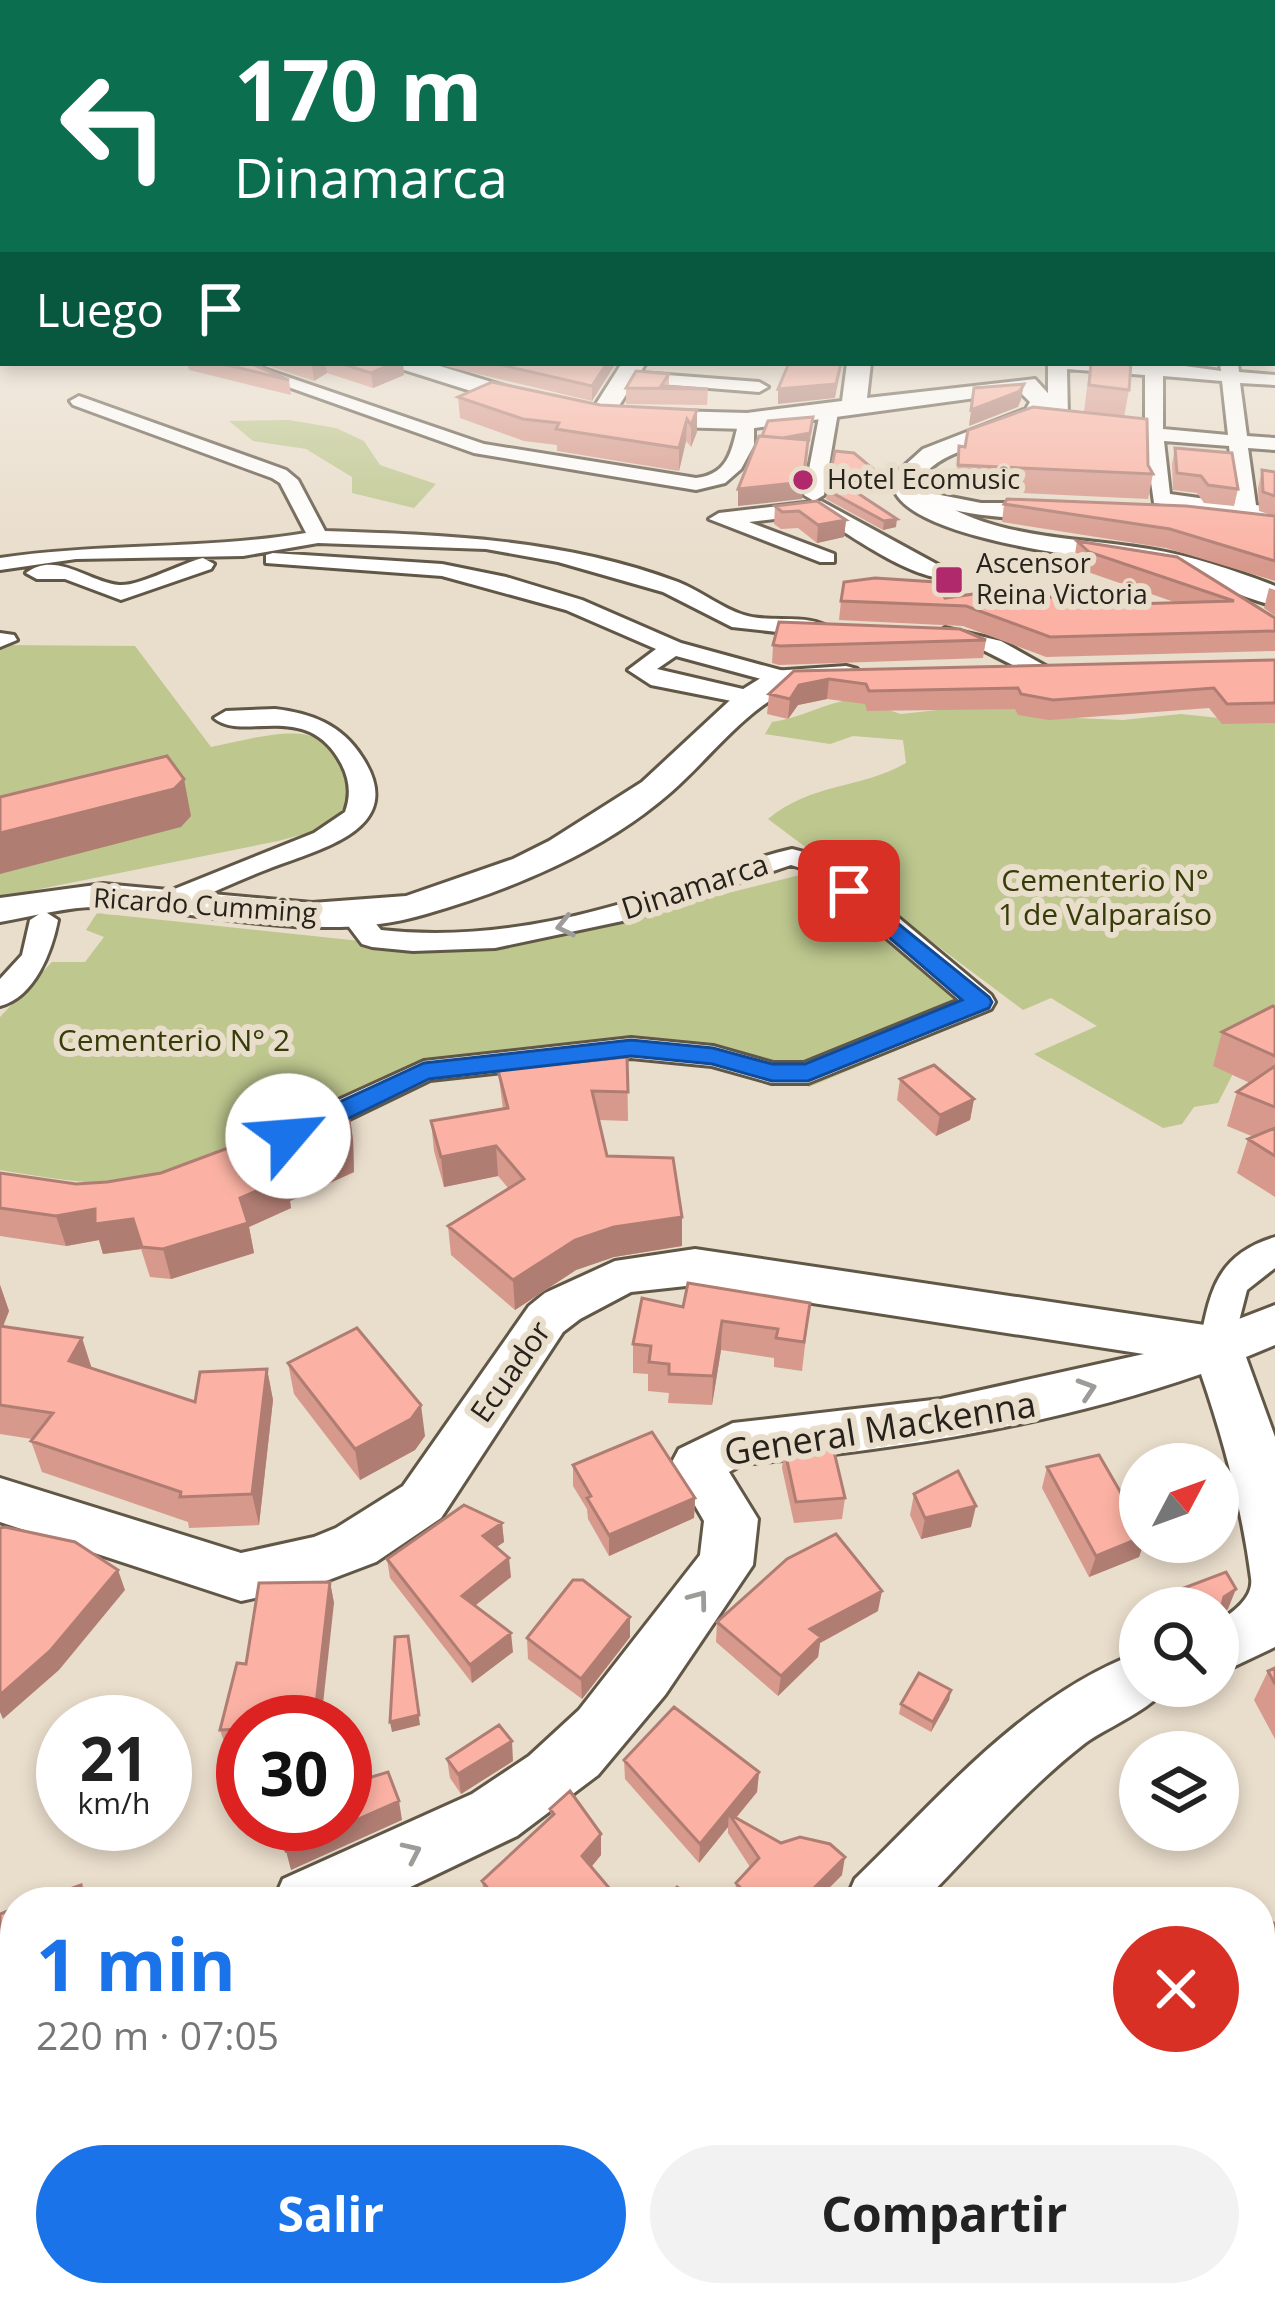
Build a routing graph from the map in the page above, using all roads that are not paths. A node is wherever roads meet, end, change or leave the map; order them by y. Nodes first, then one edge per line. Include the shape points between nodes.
1 (240, 366) edge
2 (858, 366) edge
3 (1059, 367) edge
4 (1154, 367) edge
5 (445, 368) edge
6 (630, 370) edge
7 (1230, 370) edge
8 (1275, 380) edge
9 (1026, 384) junction
10 (759, 387) dead end
11 (493, 391) junction
12 (79, 400) dead end
13 (602, 415) junction
14 (836, 415) junction
15 (747, 421) junction
16 (413, 429) junction
17 (1154, 434) junction
18 (1238, 441) junction
19 (1275, 444) edge
20 (910, 495) junction
21 (818, 501) junction
22 (1246, 507) junction
23 (1061, 508) edge
24 (1145, 511) edge
25 (1275, 514) edge
26 (1275, 524) edge
27 (316, 549) junction
28 (827, 558) dead end
29 (0, 564) edge
30 (943, 573) dead end
31 (0, 582) edge
32 (1265, 607) edge
33 (835, 631) edge
34 (926, 632) edge
35 (673, 649) junction
36 (1084, 673) edge
37 (1048, 674) junction
38 (889, 675) edge
39 (959, 675) edge
40 (783, 678) junction
41 (752, 698) junction
42 (226, 718) dead end
43 (172, 900) junction
44 (51, 909) junction
45 (0, 910) edge
46 (355, 915) junction
47 (0, 941) edge
48 (0, 998) edge
49 (210, 1170) edge
50 (1275, 1250) edge
51 (1275, 1324) edge
52 (1217, 1346) junction
53 (0, 1500) edge
54 (1275, 1569) edge
55 (1275, 1593) edge
56 (1239, 1639) edge
57 (1119, 1690) edge
58 (338, 1887) edge
59 (893, 1887) edge

1 - 16 street
2 - 14 main road
3 - 4 street
3 - 9 street
3 - 17 street via 1061,422
4 - 7 street
4 - 17 street
5 - 11 main road
6 - 10 street
6 - 13 main road
7 - 8 street
7 - 18 street
9 - 14 main road
9 - 20 main road via 1043,401 1036,414 932,455 906,476
11 - 13 main road
11 - 16 street
12 - 27 street via 280,474
13 - 15 main road
14 - 15 main road
14 - 21 street
15 - 16 street via 725,480 696,484 550,463
17 - 18 street
17 - 22 street via 1161,499
18 - 19 street
18 - 22 street
20 - 23 street via 981,508
20 - 32 main road via 1001,534 1179,564
21 - 28 street via 719,519
21 - 30 street via 870,540
22 - 25 street
24 - 26 street
27 - 29 street via 101,552
27 - 31 street via 188,566 121,593 68,573
27 - 33 street via 428,538 504,546 671,586 740,622
27 - 35 street via 506,584
34 - 37 street via 992,646
35 - 40 street
35 - 41 street via 640,670
36 - 37 main road
37 - 39 main road
38 - 40 main road
40 - 41 main road, Ricardo Cumming
41 - 46 main road, Ricardo Cumming via 654,789 562,849 463,890
42 - 43 street via 282,714 320,725 362,777 363,804 351,822
43 - 44 main road, Ricardo Cumming via 103,896
43 - 46 main road, Ricardo Cumming
44 - 45 main road, Ricardo Cumming
44 - 47 main road
44 - 48 street via 37,957
49 -> 46 street, Dinamarca via 424,1071 631,1048 808,1072 980,1002 817,864 792,857 568,926 472,943 371,938
50 - 52 street via 1230,1283
51 - 52 main road
52 - 53 main road, Ecuador via 669,1268 618,1277 546,1318 422,1502 318,1560 241,1577
52 - 54 main road via 1256,1458
58 -> 52 main road, General Mackenna via 505,1808 606,1724 725,1565 737,1534 698,1464 712,1453 1054,1400
55 - 56 main road via 1266,1620
57 - 59 main road via 1018,1762

